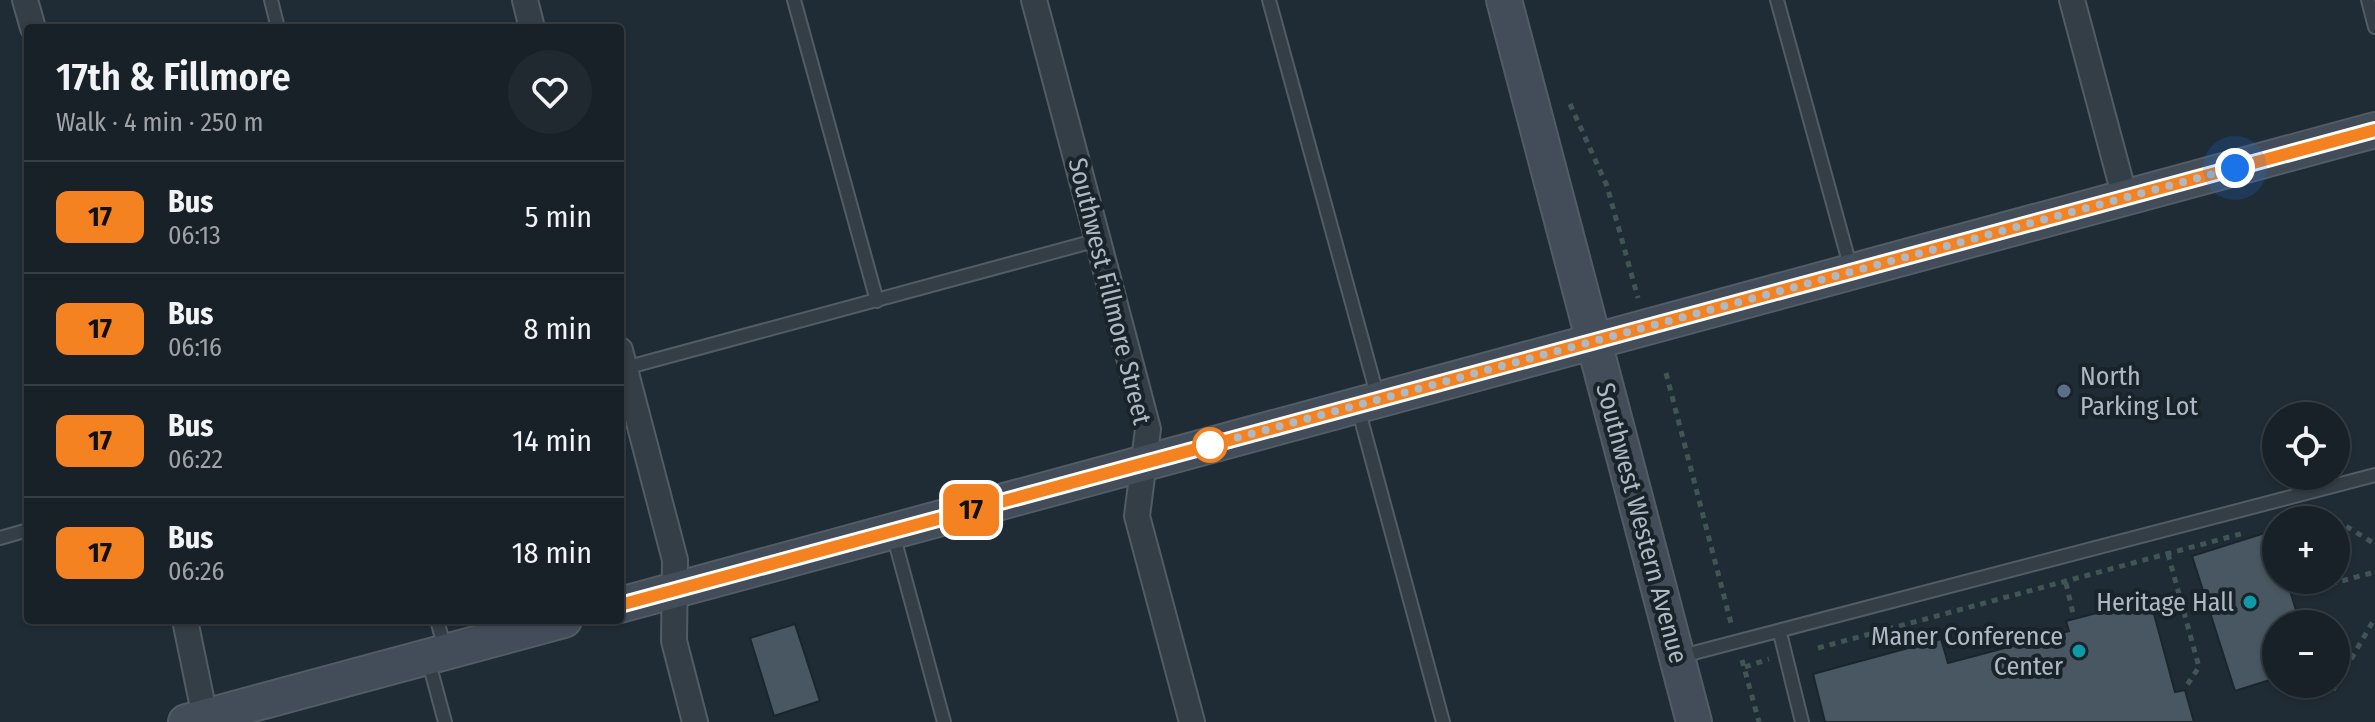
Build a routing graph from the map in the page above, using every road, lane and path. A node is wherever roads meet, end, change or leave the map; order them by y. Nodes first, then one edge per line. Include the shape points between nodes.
1 (25, 0) edge
2 (271, 0) edge
3 (525, 0) edge
4 (794, 0) edge
5 (1034, 0) edge
6 (1269, 0) edge
7 (1504, 0) edge
8 (1777, 0) edge
9 (2072, 0) edge
10 (2368, 0) edge
11 (32, 24) edge
12 (277, 24) edge
13 (531, 24) edge
14 (2375, 27) edge
15 (1570, 104) dead end
16 (2375, 130) edge
17 (2125, 198) junction
18 (1098, 240) junction
19 (1852, 272) junction
20 (1638, 298) dead end
21 (877, 301) junction
22 (1594, 342) junction
23 (624, 359) edge
24 (624, 367) edge
25 (1666, 373) dead end
26 (1368, 402) junction
27 (1141, 464) junction
28 (2375, 475) edge
29 (2350, 529) edge
30 (24, 531) edge
31 (893, 531) junction
32 (2246, 532) dead end
33 (0, 538) edge
34 (2375, 544) edge
35 (2168, 554) junction
36 (2375, 572) edge
37 (2350, 579) edge
38 (2066, 583) junction
39 (672, 591) junction
40 (624, 604) edge
41 (2074, 618) dead end
42 (2375, 618) edge
43 (186, 624) edge
44 (542, 624) edge
45 (1780, 633) junction
46 (437, 643) edge
47 (1736, 643) junction
48 (1818, 648) dead end
49 (1677, 657) junction
50 (1770, 659) dead end
51 (2350, 661) edge
52 (1744, 667) junction
53 (2187, 685) dead end
54 (199, 720) edge
55 (445, 722) edge
56 (695, 722) edge
57 (944, 722) edge
58 (1192, 722) edge
59 (1443, 722) edge
60 (1694, 722) edge
61 (1759, 722) edge
62 (1802, 722) edge

1 - 11 street
2 - 12 lane
3 - 13 street
4 - 21 lane
5 - 18 street, Southwest Fillmore Street
6 - 26 lane
7 - 22 main road, Southwest Western Avenue
8 - 19 lane
9 - 17 street
10 - 14 lane
15 - 20 path via 1607,186
16 - 17 main road
17 - 19 main road
18 - 21 lane
18 - 27 street, Southwest Fillmore Street via 1148,429
19 - 22 main road
21 - 23 lane
22 - 26 main road
22 - 49 main road, Southwest Western Avenue
24 - 39 street via 675,560
25 - 47 path
26 - 27 main road
26 - 59 lane
27 - 31 main road
27 - 58 street, Southwest Fillmore Street via 1137,516
28 - 45 lane
29 - 34 path
30 - 33 lane
31 - 39 main road
31 - 57 lane
32 - 35 path
35 - 38 path
35 - 53 path via 2199,667
36 - 37 path
38 - 41 path
38 - 48 path
39 - 40 main road
39 - 56 street via 674,641
42 - 51 path
43 - 54 street
44 - 46 main road
45 - 47 lane
45 - 62 lane
46 - 54 main road
46 - 55 lane
47 - 49 lane
47 - 52 path
49 - 60 main road, Southwest Western Avenue
50 - 52 path
52 - 61 path

